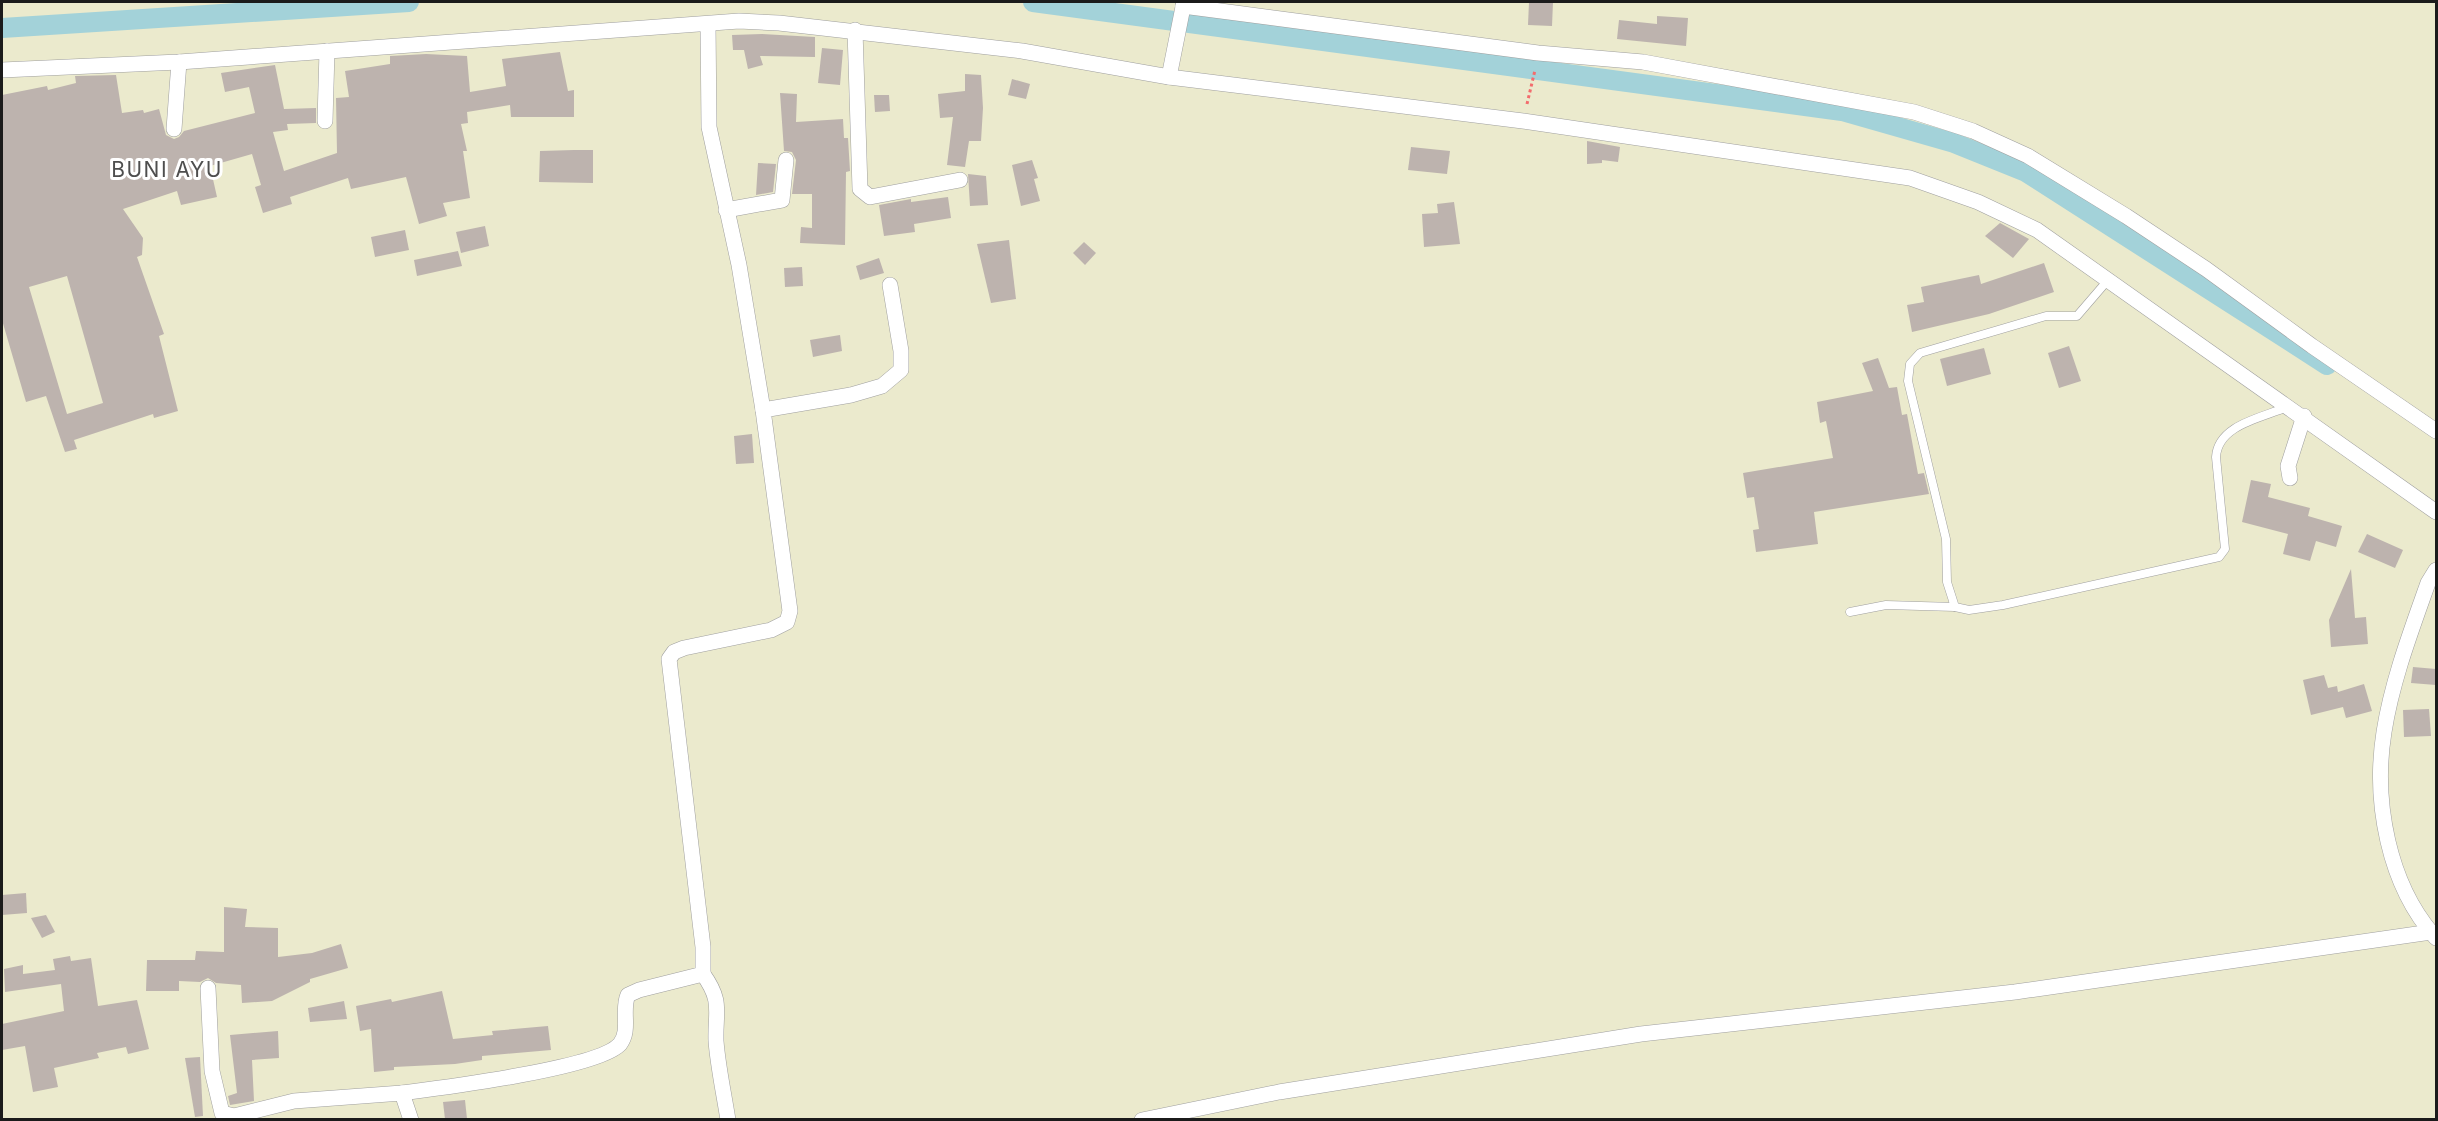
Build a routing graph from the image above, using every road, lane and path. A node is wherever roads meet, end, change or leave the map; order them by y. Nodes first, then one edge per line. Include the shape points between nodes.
1 (1183, 8) edge
2 (708, 24) junction
3 (855, 30) junction
4 (327, 51) junction
5 (1537, 60) dead end
6 (179, 62) junction
7 (2, 70) edge
8 (1169, 77) junction
9 (1530, 94) dead end
10 (325, 121) dead end
11 (174, 129) dead end
12 (786, 160) dead end
13 (960, 180) dead end
14 (726, 210) junction
15 (2108, 280) junction
16 (890, 285) dead end
17 (2288, 407) junction
18 (764, 410) junction
19 (2304, 416) junction
20 (2436, 431) edge
21 (2290, 478) dead end
22 (2436, 512) edge
23 (2436, 570) edge
24 (1955, 607) junction
25 (1850, 612) dead end
26 (2434, 935) edge
27 (703, 975) junction
28 (208, 988) dead end
29 (402, 1093) junction
30 (411, 1119) edge
31 (728, 1119) edge
32 (1142, 1119) edge

1 - 8 street
1 - 20 street via 1539,53 1642,62 1914,112 1973,131 2028,156 2126,216
2 - 3 street via 739,21
2 - 4 street
2 - 14 street via 709,127
3 - 8 street via 1022,51
3 - 13 street via 860,189 870,197
4 - 6 street
4 - 10 street
5 - 9 path
6 - 7 street
6 - 11 street
8 - 15 street via 1523,121 1910,178 1978,202 2037,230
12 - 14 street via 782,200
14 - 18 street
15 - 17 street
15 - 24 lane via 2077,316 2046,316 1920,353 1910,364 1908,381 1946,539 1947,582
16 - 18 street via 901,370 882,386
17 - 19 street
17 - 24 lane via 2225,433 2218,442 2225,549 2219,557 2003,605 1969,610
18 - 27 street via 790,611 787,622 771,630 684,648 669,659
19 - 21 street via 2288,466
19 - 22 street
23 - 26 street via 2427,583 2397,681 2384,731 2381,765 2383,814 2394,863 2406,892
24 - 25 lane via 1886,605
26 - 32 street via 2015,992 1641,1034 1279,1092
27 - 29 street via 628,995 624,1038 612,1050 533,1072
27 - 31 street via 715,991 716,1040
28 - 29 street via 213,1071 222,1113 234,1116 294,1101
29 - 30 street

